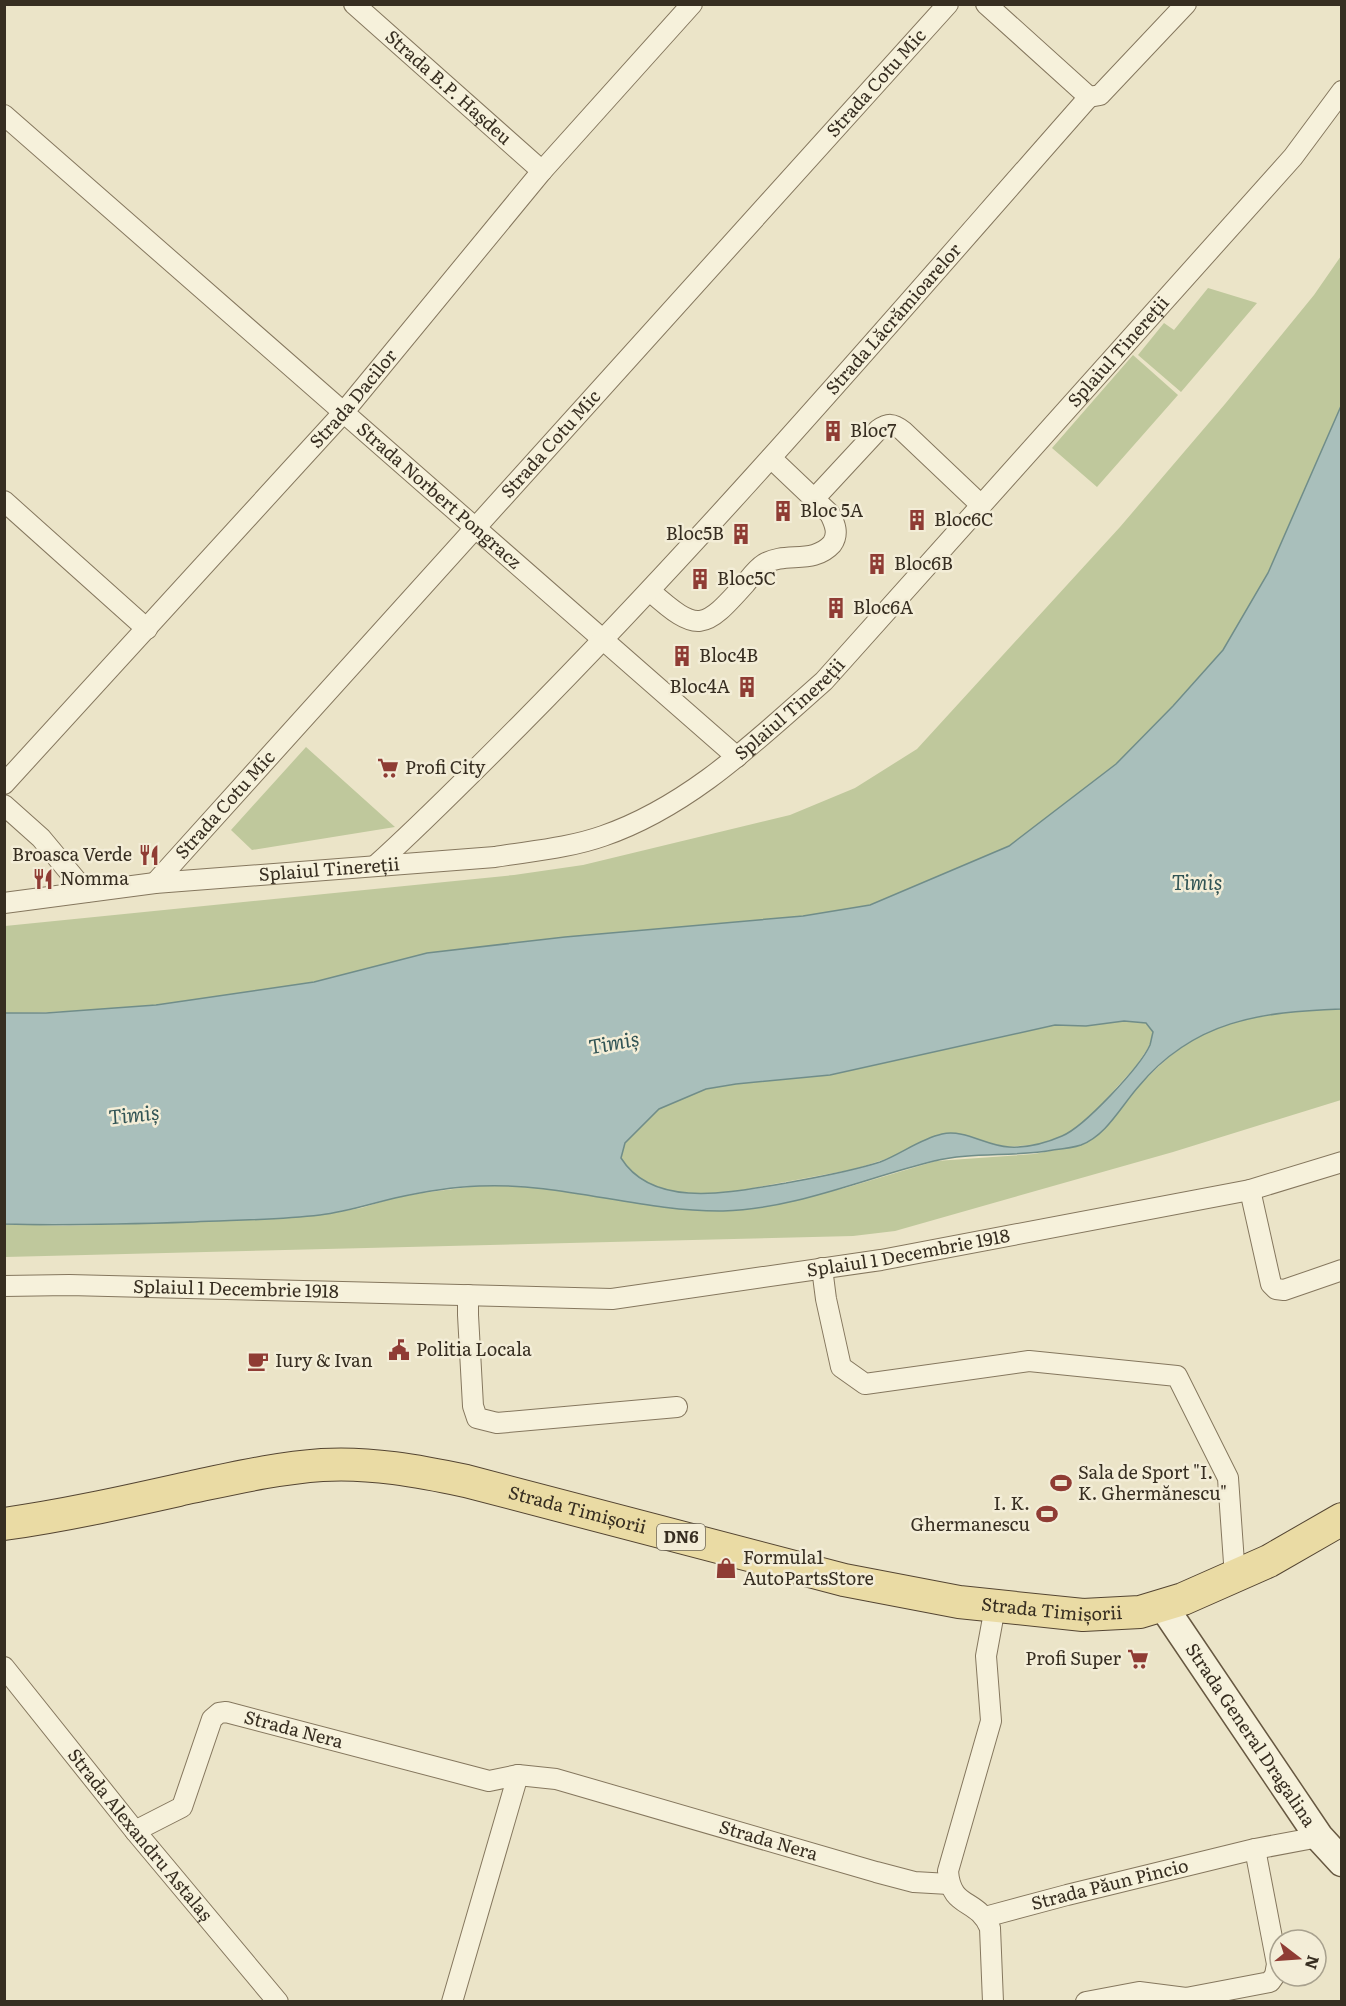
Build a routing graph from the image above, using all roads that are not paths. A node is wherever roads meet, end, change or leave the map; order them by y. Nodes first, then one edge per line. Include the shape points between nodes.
1 (354, 4) edge
2 (692, 4) edge
3 (948, 4) edge
4 (986, 4) edge
5 (1186, 4) edge
6 (1341, 91) edge
7 (1089, 98) junction
8 (4, 115) edge
9 (542, 171) junction
10 (343, 413) junction
11 (771, 458) junction
12 (814, 499) junction
13 (4, 501) edge
14 (981, 505) junction
15 (476, 528) junction
16 (650, 591) junction
17 (147, 629) junction
18 (604, 640) junction
19 (737, 757) junction
20 (4, 784) edge
21 (4, 805) edge
22 (375, 866) junction
23 (155, 883) junction
24 (86, 892) junction
25 (4, 903) edge
26 (1341, 1162) edge
27 (1250, 1190) junction
28 (822, 1268) junction
29 (1341, 1270) edge
30 (4, 1286) edge
31 (468, 1295) junction
32 (677, 1407) dead end
33 (1341, 1519) edge
34 (4, 1524) edge
35 (1235, 1577) junction
36 (1163, 1606) junction
37 (995, 1607) junction
38 (4, 1667) edge
39 (518, 1775) junction
40 (135, 1831) junction
41 (1319, 1837) junction
42 (1255, 1849) junction
43 (1341, 1862) edge
44 (949, 1884) junction
45 (985, 1917) junction
46 (279, 2001) edge
47 (452, 2001) edge
48 (993, 2001) edge
49 (1086, 2001) edge

1 - 9 street, Strada B.P. Hașdeu
2 - 9 street, Strada Dacilor
3 - 15 street, Strada Cotu Mic
4 - 7 street
5 - 7 street, Strada Lăcrămioarelor via 1100,94
6 - 14 street, Splaiul Tinereții via 1293,157
7 - 11 street, Strada Lăcrămioarelor
8 - 10 street, Strada Norbert Pongracz
9 - 10 street, Strada Dacilor
10 - 15 street, Strada Norbert Pongracz
10 - 17 street, Strada Dacilor
11 - 12 street
11 - 16 street, Strada Lăcrămioarelor
12 - 14 street via 886,424 896,425
12 - 16 street via 836,525 835,539 826,550 811,557 775,559 762,565 720,612 706,620 691,621
13 - 17 street
14 - 19 street, Splaiul Tinereții via 824,681
15 - 18 street, Strada Norbert Pongracz
15 - 23 street, Strada Cotu Mic
16 - 18 street, Strada Lăcrămioarelor
17 - 20 street, Strada Dacilor
18 - 19 street, Strada Norbert Pongracz
18 - 22 street, Strada Lăcrămioarelor
19 - 22 street, Splaiul Tinereții via 654,815 602,837 495,857
21 - 24 street via 41,838
22 - 23 street, Splaiul Tinereții
23 - 24 street, Splaiul Tinereții
24 - 25 street, Splaiul Tinereții
26 - 27 street, Splaiul 1 Decembrie 1918
27 - 28 street, Splaiul 1 Decembrie 1918
27 - 29 street via 1271,1284 1276,1289 1284,1290
28 - 31 street, Splaiul 1 Decembrie 1918 via 612,1299
28 - 35 street via 841,1367 865,1384 1029,1360 1178,1376 1228,1478
30 - 31 street, Splaiul 1 Decembrie 1918
31 - 32 street via 473,1406 477,1418 497,1423
33 - 35 main road, Strada Timișorii / DN6 via 1269,1562
34 - 37 main road, Strada Timișorii / DN6 via 256,1473 322,1465 370,1465 466,1481 844,1580
35 - 36 main road, Strada Timișorii / DN6
36 - 37 main road, Strada Timișorii / DN6 via 1140,1612 1083,1615
36 - 41 main road, Strada General Dragalina
37 - 44 street via 986,1656 991,1721 948,1871
38 - 40 street, Strada Alexandru Astalaș
39 - 40 street, Strada Nera via 489,1781 219,1713 212,1719 182,1807
39 - 44 street, Strada Nera via 556,1779 914,1882
39 - 47 street
40 - 46 street, Strada Alexandru Astalaș
41 - 42 street, Strada Păun Pincio
41 - 43 main road, Strada General Dragalina
42 - 45 street, Strada Păun Pincio
42 - 49 street via 1277,1964 1270,1982 1186,1998 1139,1992
44 - 45 street via 956,1896
45 - 48 street via 990,1928

